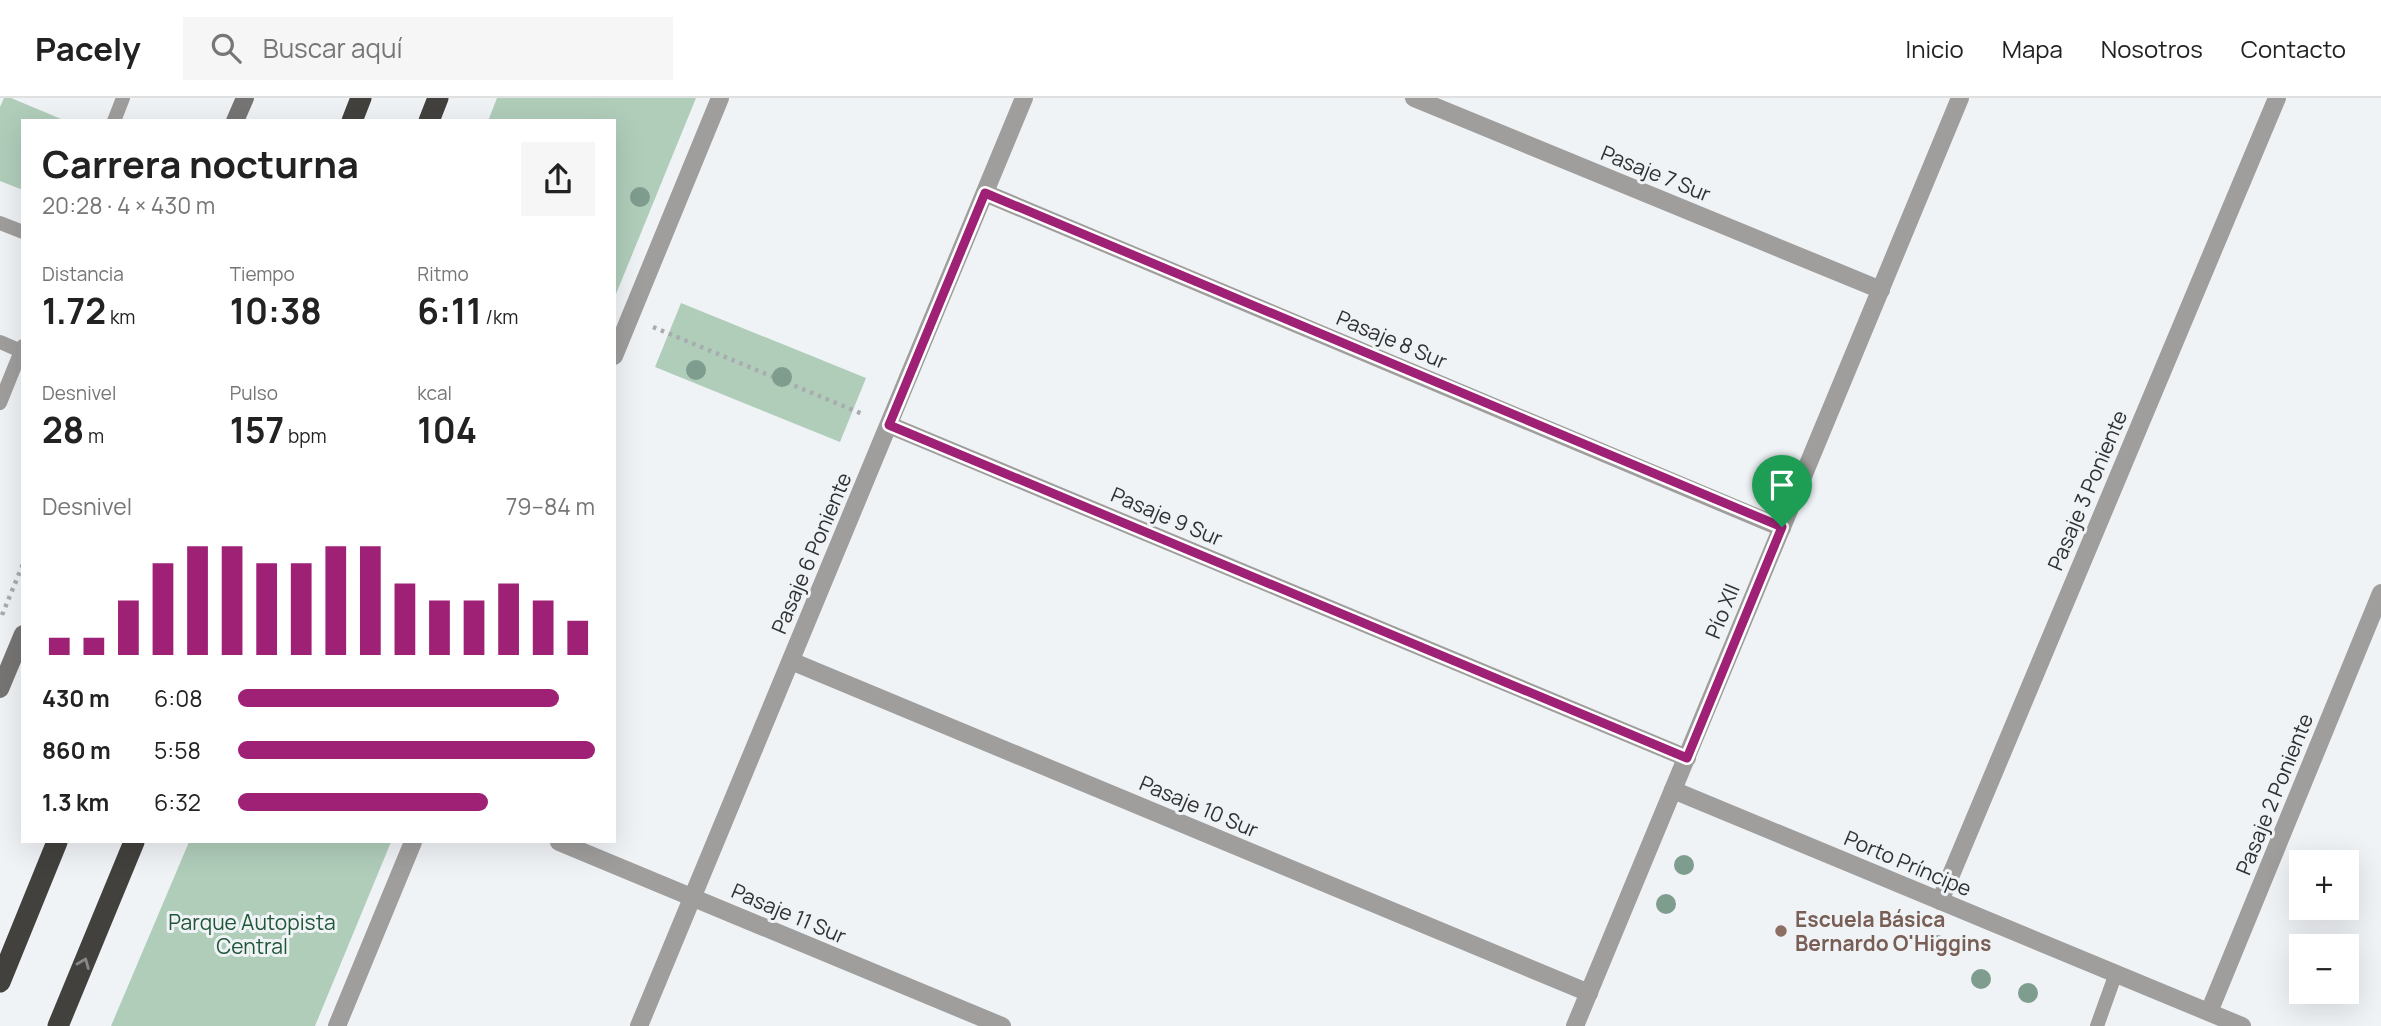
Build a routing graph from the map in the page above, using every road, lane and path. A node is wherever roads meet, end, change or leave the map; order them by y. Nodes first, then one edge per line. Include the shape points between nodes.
1 (123, 98) edge
2 (245, 98) edge
3 (361, 98) edge
4 (438, 98) edge
5 (720, 98) edge
6 (1024, 98) edge
7 (1414, 98) edge
8 (1960, 98) edge
9 (2277, 98) edge
10 (115, 119) edge
11 (237, 119) edge
12 (353, 119) edge
13 (430, 119) edge
14 (985, 193) junction
15 (0, 223) edge
16 (21, 231) edge
17 (1881, 290) junction
18 (630, 318) junction
19 (0, 342) edge
20 (21, 349) edge
21 (21, 351) edge
22 (616, 351) edge
23 (0, 403) edge
24 (889, 425) junction
25 (1782, 527) junction
26 (21, 569) edge
27 (2381, 593) edge
28 (0, 621) edge
29 (21, 639) edge
30 (791, 661) junction
31 (0, 689) edge
32 (1687, 758) junction
33 (1673, 790) junction
34 (57, 843) edge
35 (134, 843) edge
36 (414, 843) edge
37 (561, 843) edge
38 (693, 897) junction
39 (1940, 901) junction
40 (2116, 974) junction
41 (0, 982) edge
42 (1589, 993) junction
43 (2209, 1012) junction
44 (58, 1026) edge
45 (337, 1026) edge
46 (639, 1026) edge
47 (1002, 1026) edge
48 (1576, 1026) edge
49 (2097, 1026) edge
50 (2242, 1026) edge

1 - 10 lane
2 - 11 main road
3 - 12 highway
4 - 13 highway
5 - 18 street
6 - 14 street, Pasaje 6 Poniente
7 - 17 street, Pasaje 7 Sur
8 - 17 street, Pío XII
9 - 39 street, Pasaje 3 Poniente
14 - 24 street, Pasaje 6 Poniente
14 - 25 street, Pasaje 8 Sur
15 - 16 lane
17 - 25 street, Pío XII
18 - 22 street
18 - 24 path
19 - 20 lane
21 - 23 lane
24 - 30 street, Pasaje 6 Poniente
24 - 32 street, Pasaje 9 Sur
25 - 32 street, Pío XII
26 - 28 path
27 - 43 street, Pasaje 2 Poniente
29 - 31 main road
30 - 38 street, Pasaje 6 Poniente
30 - 42 street, Pasaje 10 Sur
32 - 33 street, Pío XII
33 - 39 street, Porto Príncipe
33 - 42 street, Pío XII
34 - 41 highway
44 -> 35 highway
36 - 45 street
37 - 38 street, Pasaje 11 Sur
38 - 46 street, Pasaje 6 Poniente
38 - 47 street, Pasaje 11 Sur
39 - 40 street, Porto Príncipe
40 - 43 street, Porto Príncipe
40 - 49 lane
42 - 48 street, Pío XII
43 - 50 street, Porto Príncipe

